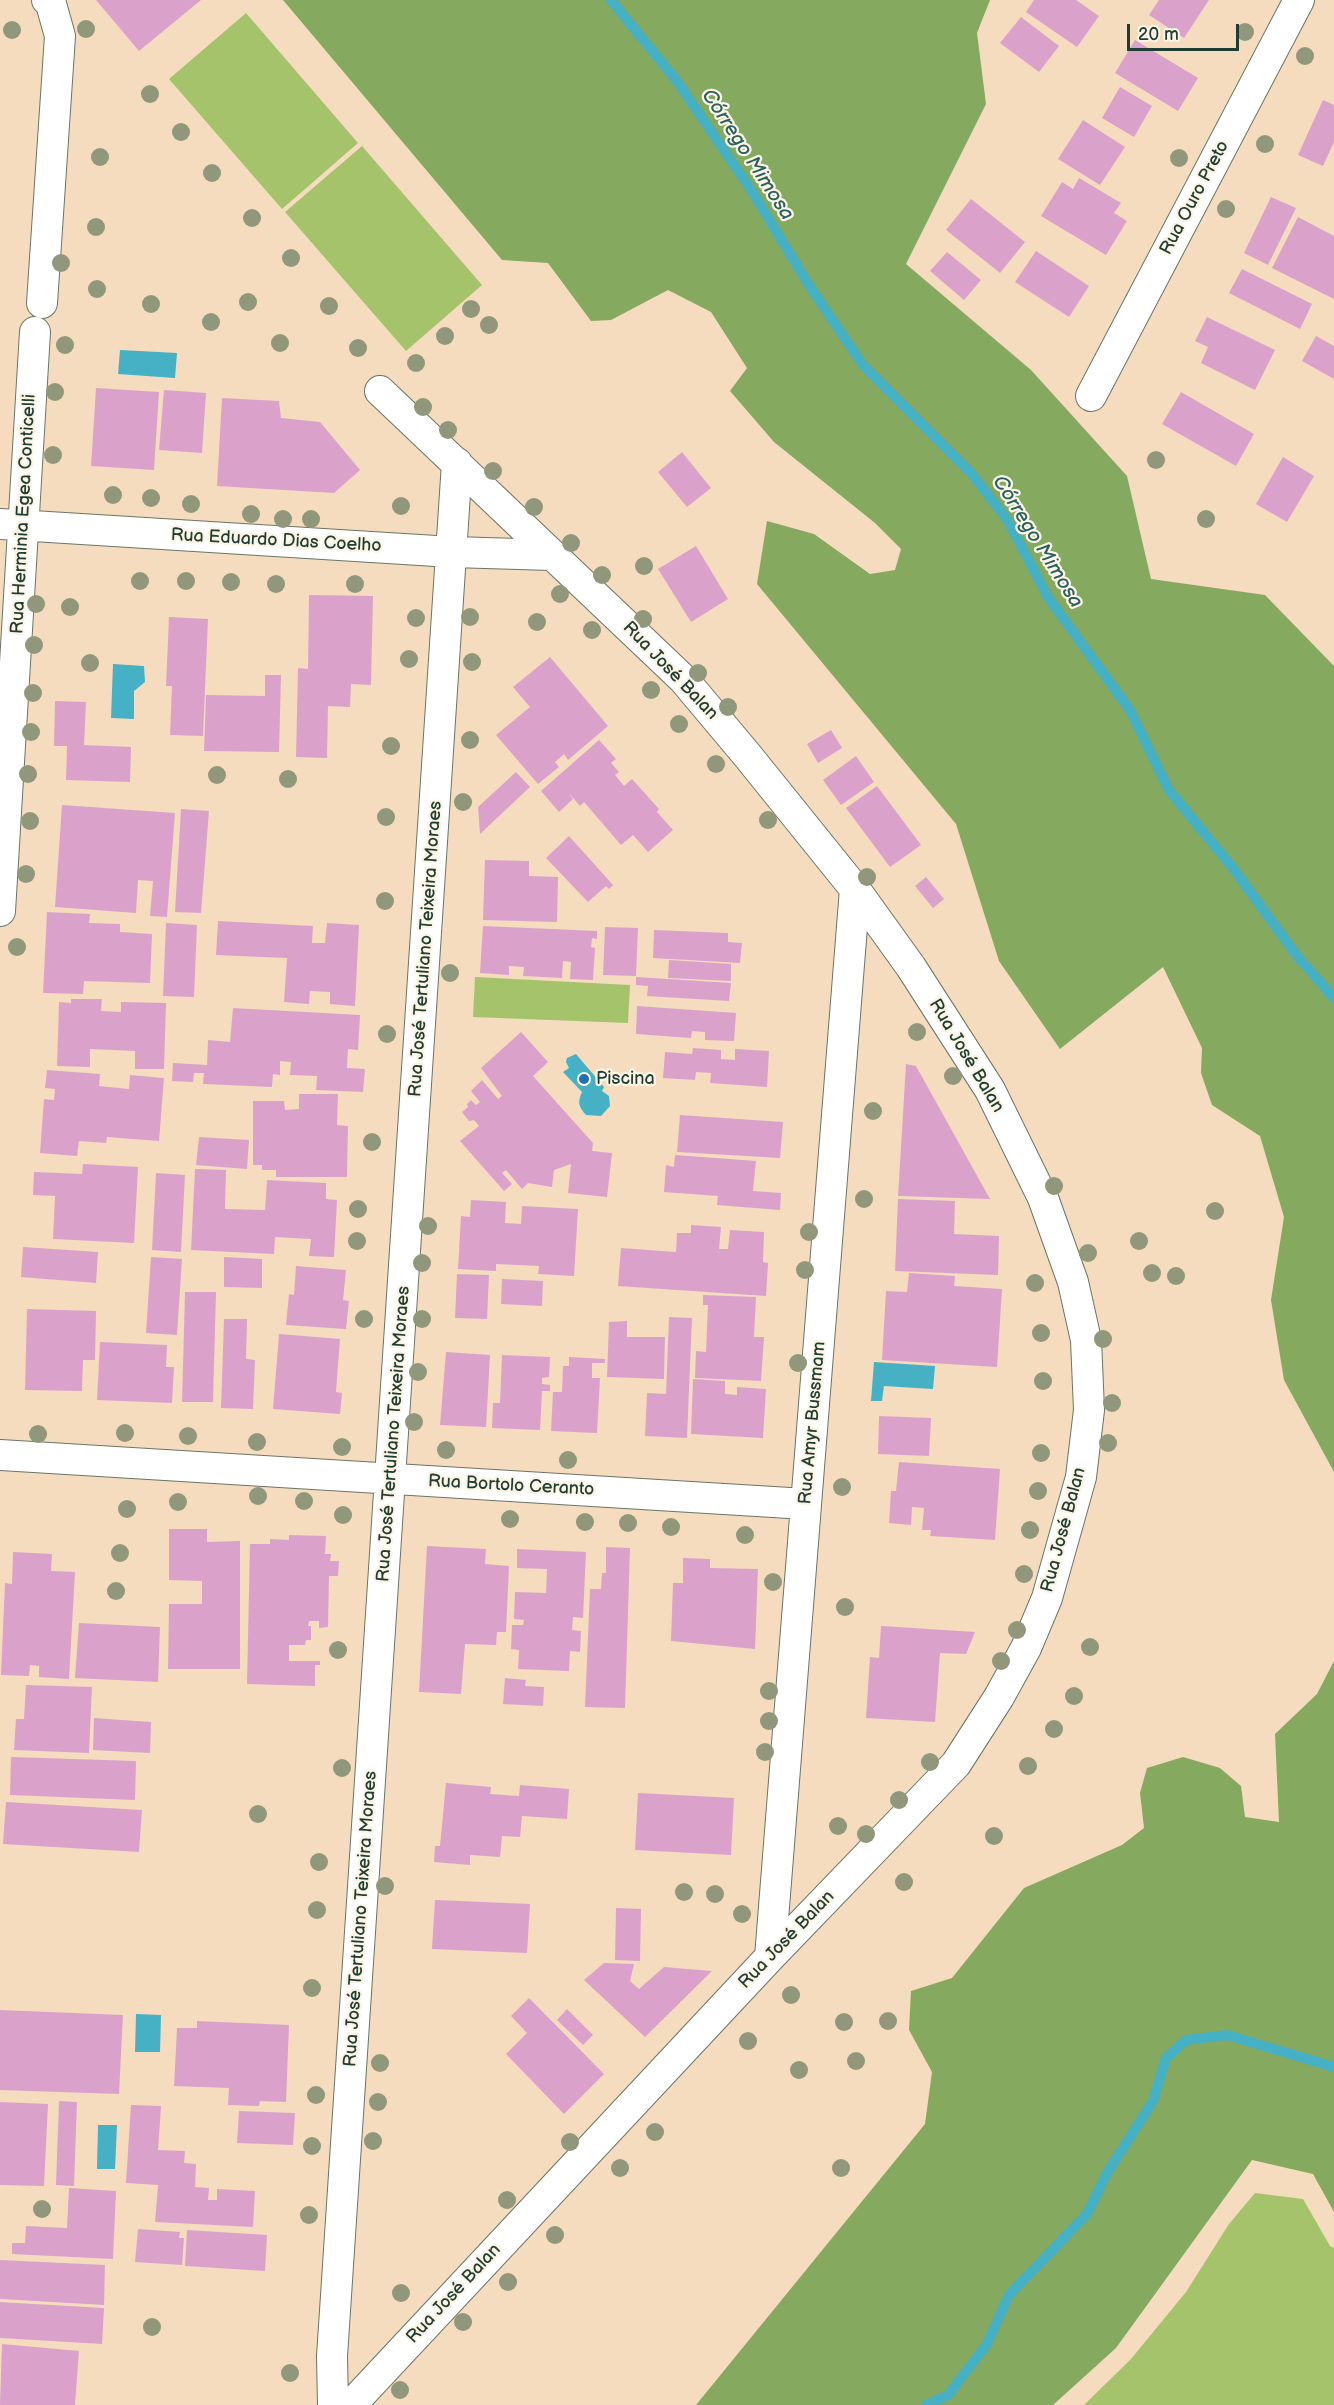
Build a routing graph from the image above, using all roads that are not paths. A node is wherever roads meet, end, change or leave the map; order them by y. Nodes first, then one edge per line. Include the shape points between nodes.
1 (47, 0) edge
2 (1299, 0) edge
3 (42, 303) dead end
4 (35, 332) dead end
5 (380, 391) dead end
6 (1090, 396) dead end
7 (457, 463) junction
8 (12, 525) edge
9 (452, 552) junction
10 (552, 555) junction
11 (855, 890) junction
12 (0, 911) edge
13 (0, 1455) edge
14 (391, 1479) junction
15 (806, 1504) junction
16 (770, 1957) junction
17 (333, 2405) edge
18 (351, 2405) edge

1 - 3 street via 60,36
2 - 6 street, Rua Ouro Preto
4 - 8 street, Rua Herminia Egea Conticelli
5 - 7 street, Rua José Balan
7 - 9 street, Rua José Tertuliano Teixeira Moraes
7 - 10 street, Rua José Balan
8 - 9 street, Rua Eduardo Dias Coelho
8 - 12 street, Rua Herminia Egea Conticelli
9 - 10 street, Rua Eduardo Dias Coelho
9 - 14 street, Rua José Tertuliano Teixeira Moraes
10 - 11 street, Rua José Balan via 684,680
11 - 15 street, Rua Amyr Bussmam
11 - 16 street, Rua José Balan via 911,967 990,1090 1043,1198 1073,1282 1086,1340 1089,1410 1081,1477 1047,1598 999,1697 956,1764
13 - 14 street, Rua Bortolo Ceranto
14 - 15 street, Rua Bortolo Ceranto
14 - 17 street, Rua José Tertuliano Teixeira Moraes via 332,2356
15 - 16 street, Rua Amyr Bussmam
16 - 18 street, Rua José Balan

